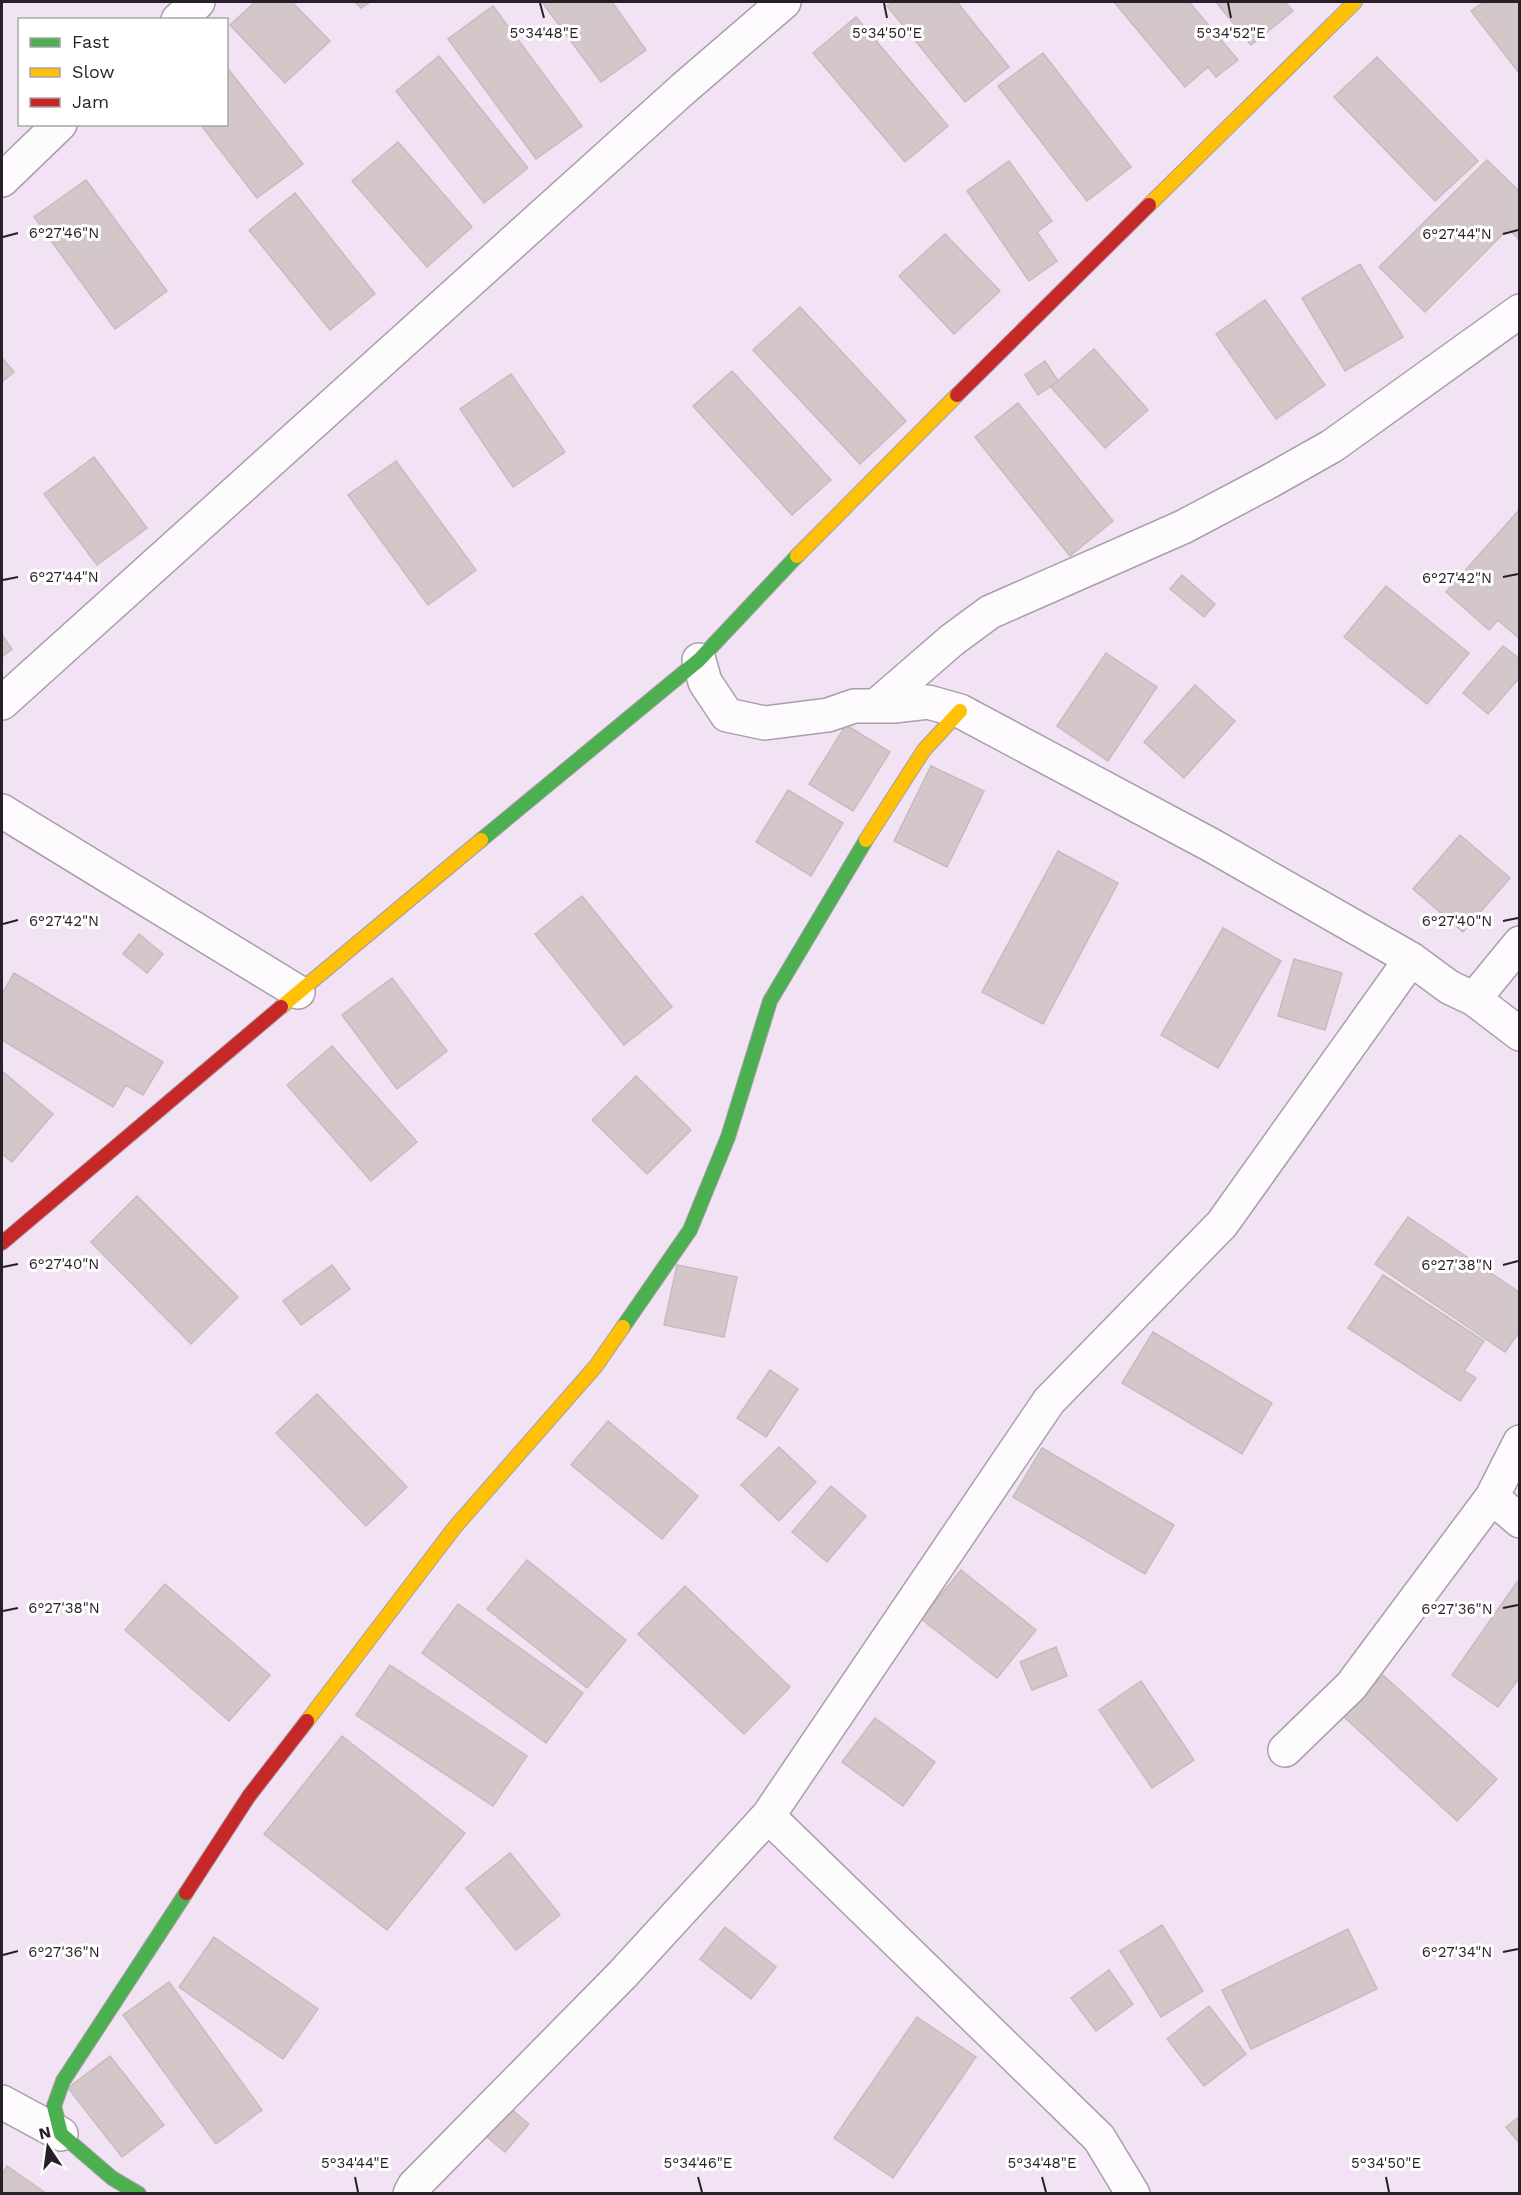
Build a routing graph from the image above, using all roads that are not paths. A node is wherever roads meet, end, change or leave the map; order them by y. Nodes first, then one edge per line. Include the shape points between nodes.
1 (198, 2) edge
2 (784, 2) edge
3 (1355, 2) edge
4 (180, 18) edge
5 (58, 126) edge
6 (2, 180) edge
7 (1520, 311) edge
8 (699, 660) junction
9 (2, 703) edge
10 (877, 705) junction
11 (960, 711) junction
12 (2, 811) edge
13 (1520, 943) edge
14 (1411, 959) junction
15 (298, 992) junction
16 (1474, 999) junction
17 (1520, 1034) edge
18 (2, 1244) edge
19 (1520, 1442) edge
20 (1492, 1497) junction
21 (1520, 1521) edge
22 (1285, 1750) dead end
23 (768, 1816) junction
24 (2, 2102) edge
25 (61, 2134) junction
26 (139, 2193) edge
27 (410, 2193) edge
28 (1133, 2193) edge

1 - 4 street
2 - 9 street
3 - 8 street via 835,516
5 - 6 street
7 - 10 street via 1332,446 1183,528 990,612 951,640
8 - 10 street via 705,682 728,715 765,723
8 - 15 street
10 - 11 street via 928,702
11 - 14 street via 1211,845
11 - 25 street via 924,750 848,868 770,1001 728,1137 690,1230 596,1366 455,1527 249,1796 63,2081 54,2106
12 - 15 street
13 - 16 street
14 - 16 street via 1449,987
14 - 23 street via 1222,1224 1049,1401
15 - 18 street
16 - 17 street
19 - 20 street
20 - 21 street
20 - 22 street via 1351,1686
23 - 27 street via 622,1975
23 - 28 street via 1099,2138
24 - 25 street
25 - 26 street via 112,2178

